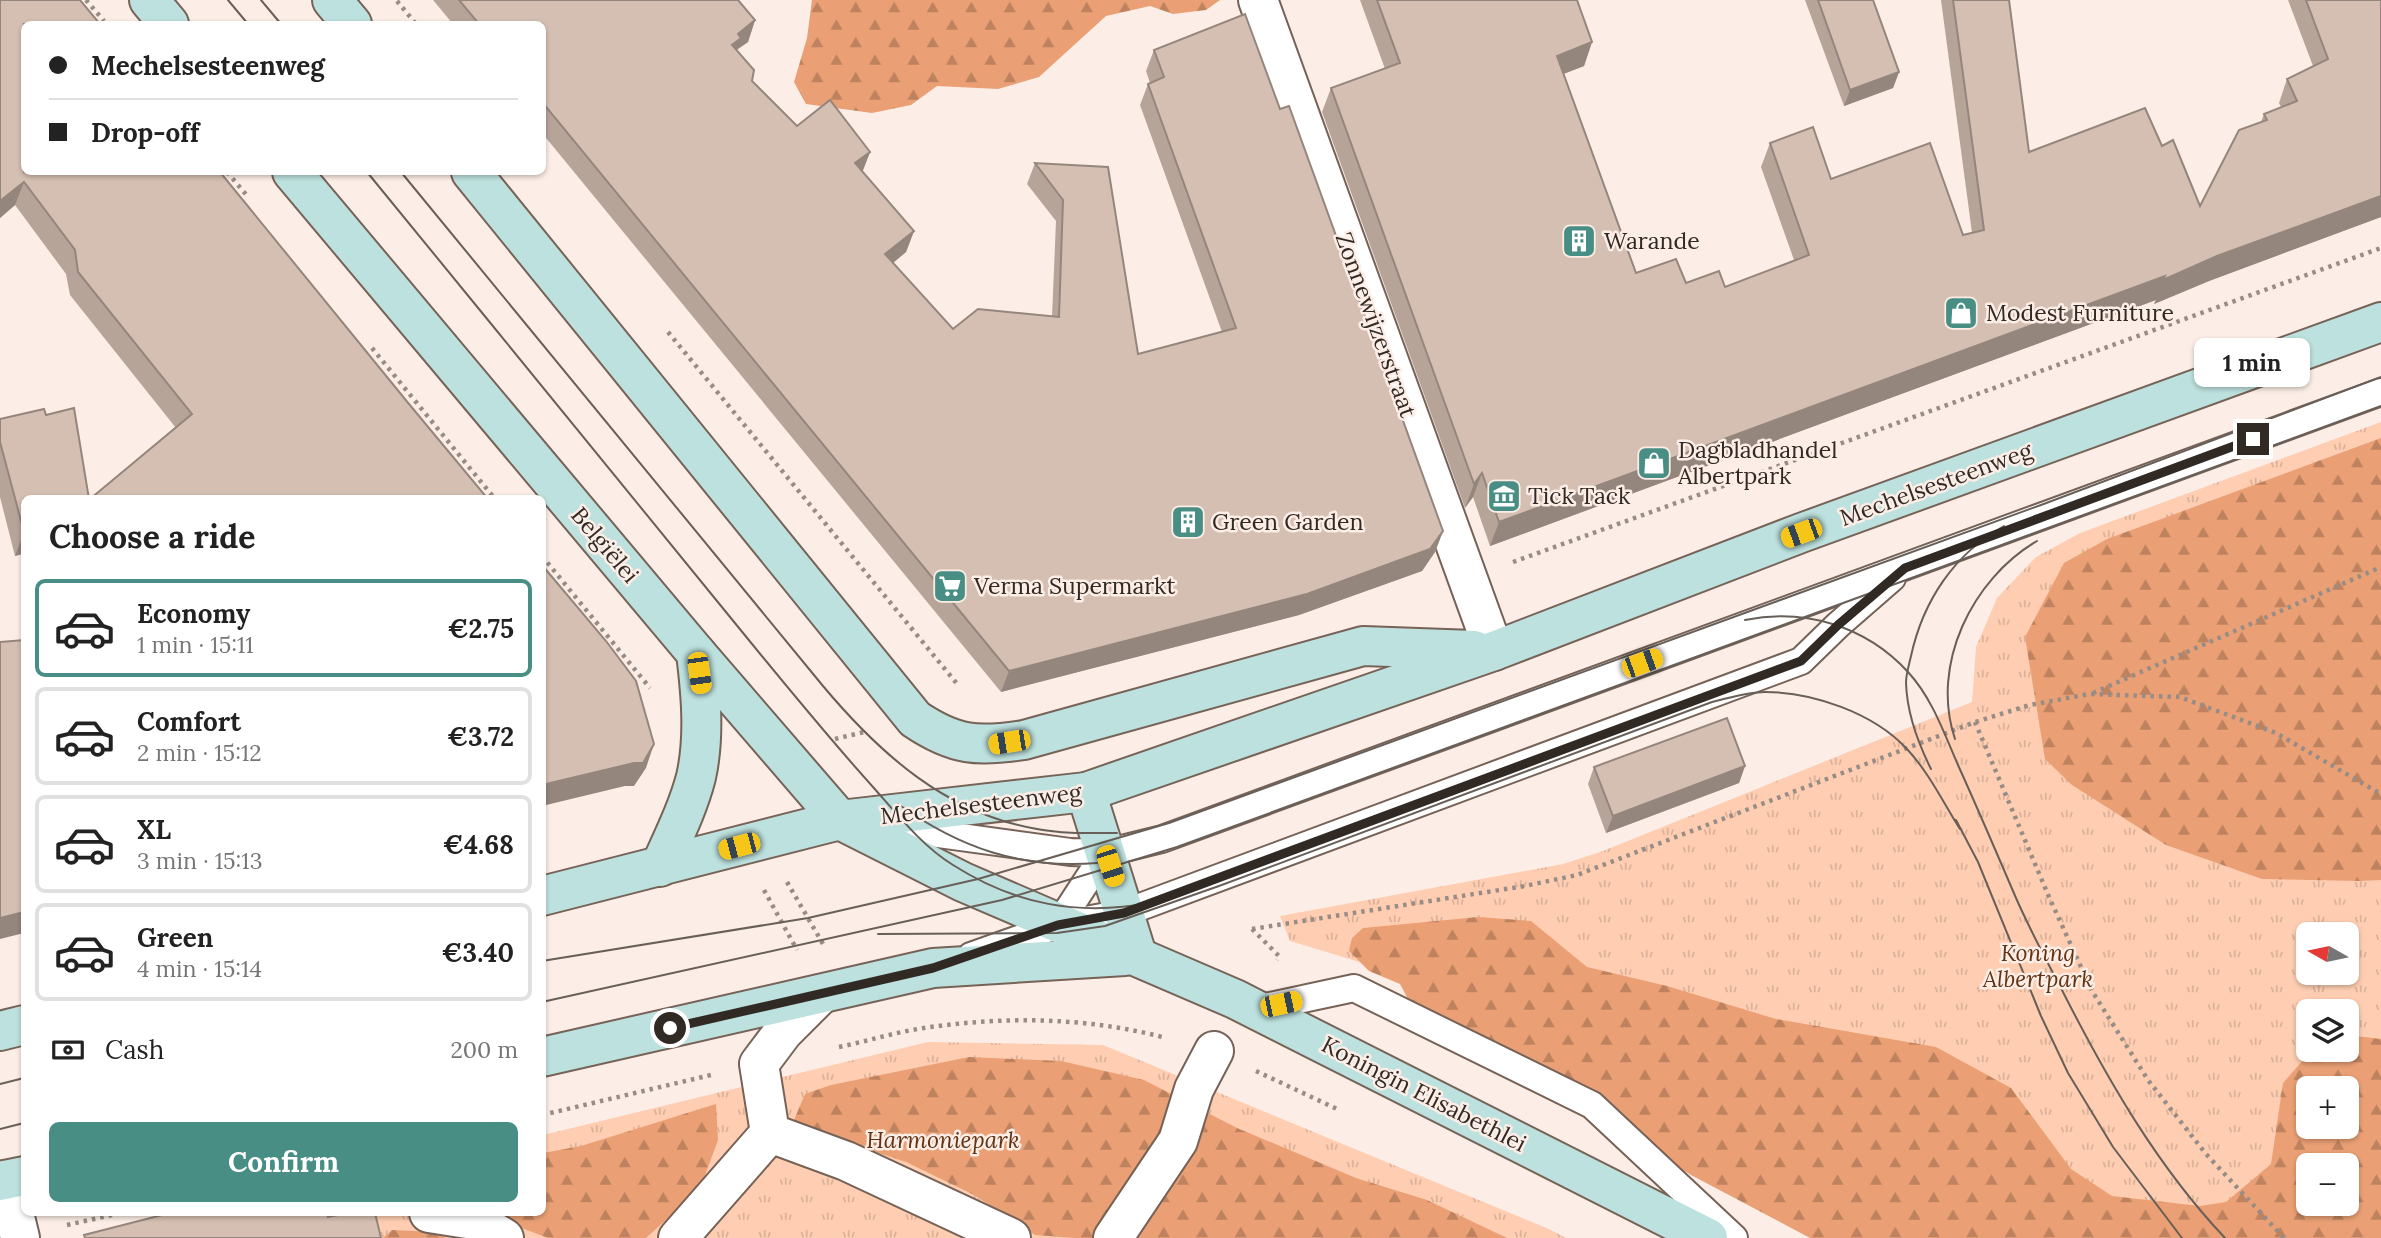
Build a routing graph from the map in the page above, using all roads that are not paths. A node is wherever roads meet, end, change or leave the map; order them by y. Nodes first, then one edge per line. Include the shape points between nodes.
1 (149, 0) edge
2 (332, 0) edge
3 (1258, 0) edge
4 (166, 21) edge
5 (350, 21) edge
6 (295, 175) edge
7 (473, 175) edge
8 (2381, 322) edge
9 (2381, 392) edge
10 (1905, 568) junction
11 (1494, 651) junction
12 (696, 653) junction
13 (1086, 792) junction
14 (840, 820) junction
15 (1105, 853) junction
16 (660, 867) junction
17 (546, 895) edge
18 (1124, 913) junction
19 (1058, 925) junction
20 (1137, 955) junction
21 (933, 968) junction
22 (834, 991) junction
23 (1256, 1009) junction
24 (21, 1026) edge
25 (0, 1031) edge
26 (1214, 1051) road end
27 (546, 1056) edge
28 (770, 1133) junction
29 (10, 1179) edge
30 (448, 1216) edge
31 (20, 1238) edge
32 (504, 1238) edge
33 (678, 1238) edge
34 (1011, 1238) edge
35 (1113, 1238) edge
36 (1708, 1238) edge
37 (1734, 1238) edge

1 - 4 main road
2 - 5 main road
3 - 11 street, Zonnewijzerstraat
6 - 12 main road, Belgiëlei
7 - 11 main road, Mechelsesteenweg via 927,727 965,743 993,745 1363,646
8 - 11 main road, Mechelsesteenweg via 1801,533
9 - 10 lane
10 - 15 lane via 1210,822
10 - 18 lane via 1801,661
11 - 13 main road, Mechelsesteenweg
12 - 14 main road, Belgiëlei
12 - 16 main road via 701,692 696,775
13 - 14 main road, Mechelsesteenweg
13 - 15 main road
14 - 15 lane
14 - 16 main road, Mechelsesteenweg
14 - 19 main road, Koningin Elisabethlei
15 - 18 main road
15 - 19 lane
16 - 17 main road, Mechelsesteenweg
18 - 19 lane
18 - 20 main road
19 - 20 main road, Koningin Elisabethlei
19 - 21 lane
20 - 21 main road
20 - 23 main road, Koningin Elisabethlei
21 - 22 main road
22 - 27 main road
22 - 28 street via 783,1032 759,1063
23 - 36 main road, Koningin Elisabethlei
23 - 37 lane via 1354,988 1592,1105
24 - 25 main road
26 - 35 street via 1194,1089 1178,1141
28 - 33 street
28 - 34 street via 846,1161
29 - 31 street
30 - 32 street via 474,1220

